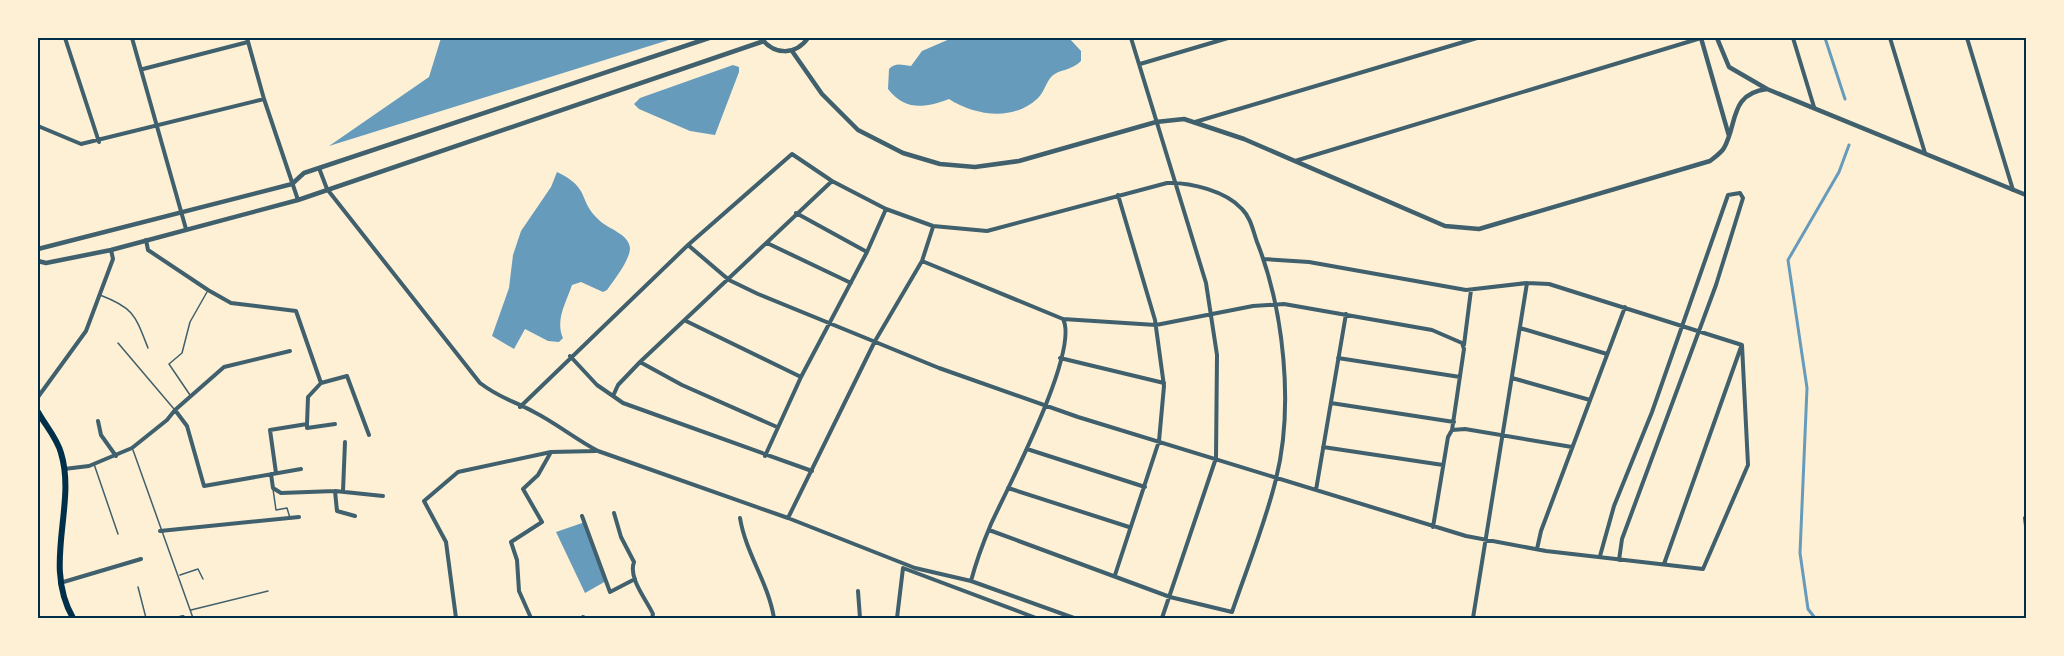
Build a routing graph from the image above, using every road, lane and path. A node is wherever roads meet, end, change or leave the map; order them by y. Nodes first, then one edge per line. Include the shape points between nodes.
1 (65, 38) edge
2 (132, 38) edge
3 (709, 38) edge
4 (808, 38) edge
5 (1131, 38) edge
6 (1228, 38) edge
7 (1477, 38) edge
8 (1702, 38) edge
9 (1717, 38) edge
10 (1793, 38) edge
11 (1890, 38) edge
12 (1967, 38) edge
13 (762, 39) edge
14 (248, 40) edge
15 (792, 51) junction
16 (1140, 64) junction
17 (143, 69) junction
18 (1767, 89) junction
19 (264, 99) junction
20 (1814, 107) junction
21 (1156, 122) junction
22 (1195, 122) junction
23 (38, 126) edge
24 (158, 127) junction
25 (1730, 136) junction
26 (99, 142) junction
27 (1925, 153) junction
28 (1295, 161) junction
29 (319, 168) junction
30 (832, 182) junction
31 (1174, 182) junction
32 (292, 184) junction
33 (327, 189) junction
34 (2013, 190) junction
35 (1118, 195) junction
36 (2026, 195) edge
37 (298, 200) junction
38 (886, 209) junction
39 (181, 213) junction
40 (796, 213) junction
41 (933, 226) junction
42 (186, 230) junction
43 (146, 240) junction
44 (767, 243) junction
45 (688, 244) junction
46 (38, 249) edge
47 (111, 249) junction
48 (867, 252) junction
49 (1264, 259) junction
50 (38, 261) edge
51 (922, 261) junction
52 (729, 279) junction
53 (851, 283) junction
54 (1527, 283) junction
55 (1472, 290) junction
56 (208, 291) junction
57 (99, 295) junction
58 (1275, 304) junction
59 (1624, 307) junction
60 (1346, 314) junction
61 (1213, 315) junction
62 (1063, 319) junction
63 (686, 321) junction
64 (829, 325) junction
65 (1156, 325) junction
66 (1683, 325) junction
67 (1520, 328) junction
68 (1699, 331) junction
69 (875, 341) junction
70 (118, 343) dead end
71 (1742, 345) junction
72 (148, 348) dead end
73 (1464, 349) junction
74 (290, 351) dead end
75 (1607, 354) junction
76 (570, 356) junction
77 (1060, 358) junction
78 (1338, 358) junction
79 (640, 362) junction
80 (801, 377) junction
81 (1460, 377) junction
82 (1512, 378) junction
83 (321, 383) junction
84 (1164, 383) junction
85 (191, 396) junction
86 (613, 396) junction
87 (38, 397) edge
88 (1590, 400) junction
89 (1331, 403) junction
90 (1046, 405) junction
91 (520, 407) junction
92 (175, 410) junction
93 (38, 412) edge
94 (98, 421) dead end
95 (1454, 422) junction
96 (307, 424) junction
97 (335, 424) dead end
98 (777, 427) junction
99 (1452, 430) junction
100 (369, 435) dead end
101 (1503, 435) junction
102 (345, 441) dead end
103 (1159, 441) junction
104 (1323, 447) junction
105 (1572, 447) junction
106 (132, 448) junction
107 (1027, 449) junction
108 (598, 451) junction
109 (551, 452) junction
110 (116, 456) junction
111 (765, 456) junction
112 (1216, 458) junction
113 (94, 464) junction
114 (1443, 465) junction
115 (64, 469) junction
116 (301, 469) dead end
117 (812, 471) junction
118 (273, 474) junction
119 (1276, 478) junction
120 (1145, 487) junction
121 (273, 488) junction
122 (1008, 488) junction
123 (335, 491) junction
124 (343, 491) junction
125 (1316, 491) junction
126 (383, 496) dead end
127 (614, 513) dead end
128 (356, 516) dead end
129 (582, 516) dead end
130 (299, 517) dead end
131 (740, 518) dead end
132 (788, 518) junction
133 (2025, 518) dead end
134 (290, 519) junction
135 (2026, 526) edge
136 (1129, 527) junction
137 (1433, 527) junction
138 (989, 530) junction
139 (160, 531) junction
140 (118, 534) dead end
141 (1486, 542) junction
142 (1537, 549) junction
143 (1600, 556) junction
144 (141, 559) dead end
145 (1618, 560) junction
146 (1664, 564) junction
147 (179, 575) junction
148 (1115, 575) junction
149 (203, 579) dead end
150 (635, 579) junction
151 (971, 581) junction
152 (60, 583) junction
153 (138, 588) dead end
154 (268, 591) dead end
155 (858, 591) dead end
156 (1170, 597) junction
157 (190, 610) junction
158 (73, 618) edge
159 (146, 618) edge
160 (193, 618) edge
161 (456, 618) edge
162 (531, 618) edge
163 (652, 618) edge
164 (774, 618) edge
165 (860, 618) edge
166 (897, 618) edge
167 (1036, 618) edge
168 (1074, 618) edge
169 (1162, 618) edge
170 (1473, 618) edge

1 - 26 street
2 - 17 street
3 - 29 street
4 - 15 street
5 - 16 street
6 - 16 street
7 - 22 street
8 - 25 street
8 - 28 street
9 - 18 street via 1729,68
10 - 20 street
11 - 27 street
12 - 34 street
13 - 15 street via 775,50
13 - 33 street
14 - 17 street
14 - 19 street
15 - 21 street via 822,94 858,130 903,153 940,164 975,167 1019,161
16 - 21 street
17 - 24 street
18 - 20 street
18 - 25 street via 1757,91 1738,105
19 - 24 street
19 - 32 street
20 - 27 street
21 - 22 street
21 - 31 street
22 - 28 street
23 - 26 street via 81,144
24 - 26 street
24 - 39 street
25 - 28 street via 1723,151 1710,161 1479,229 1445,226
27 - 34 street
29 - 32 street via 304,172
29 - 33 street
30 - 38 street
30 - 40 street
30 - 45 street via 792,154
31 - 35 street
31 - 49 street via 1206,189 1241,207
31 - 61 street
32 - 37 street
32 - 39 street
33 - 37 street
33 - 91 street via 480,383 500,399
34 - 36 street
35 - 41 street via 992,231
35 - 65 street
37 - 42 street
38 - 41 street
38 - 48 street
39 - 42 street
39 - 46 street
40 - 44 street
40 - 48 street
41 - 51 street
42 - 43 street
43 - 47 street
43 - 56 street via 148,250
44 - 52 street
44 - 53 street
45 - 52 street
45 - 76 street
47 - 50 street via 46,263
47 - 57 street via 113,259
48 - 53 street
49 - 55 street via 1309,262
49 - 58 street
51 - 62 street
51 - 69 street
52 - 63 street
52 - 64 street
53 - 64 street
54 - 55 street
54 - 59 street via 1567,289
54 - 67 street
55 - 73 street
56 - 83 street via 231,303 296,311
56 - 85 lane via 190,322 183,353 169,364
57 - 72 lane via 134,312
57 - 87 street via 86,331
58 - 60 street
58 - 61 street
58 - 119 street via 1285,396
59 - 66 street
59 - 75 street
60 - 73 street via 1432,330 1455,338
60 - 78 street
61 - 65 street
61 - 112 street via 1219,402
62 - 65 street
62 - 77 street via 1067,333
63 - 79 street
63 - 80 street
64 - 69 street
64 - 80 street
65 - 84 street
66 - 68 street
66 - 68 street via 1728,195 1740,193 1743,198
66 - 143 street via 1614,506
67 - 75 street
67 - 82 street
68 - 71 street
68 - 145 street via 1622,539
69 - 90 street
69 - 117 street
70 - 92 lane
71 - 146 street
71 - 146 street via 1748,465 1704,569
73 - 81 street
74 - 85 street via 224,367
75 - 88 street
76 - 86 street
76 - 91 street
77 - 84 street
77 - 90 street
78 - 81 street
78 - 89 street
79 - 86 street
79 - 98 street via 681,385
80 - 98 street
81 - 95 street
82 - 88 street
82 - 101 street
83 - 96 street via 308,397
83 - 100 street via 347,376
84 - 103 street
85 - 92 street
86 - 111 street
88 - 105 street
89 - 95 street
89 - 104 street
90 - 103 street
90 - 107 street
91 - 108 street
92 - 106 street
92 - 118 street via 187,426 204,486
93 - 115 main road via 61,452
94 - 110 street via 101,435
95 - 99 street
96 - 97 street via 307,428
96 - 118 street via 270,430
98 - 111 street
99 - 101 street
99 - 114 street
101 - 105 street
101 - 141 street
102 - 124 street
103 - 112 street
103 - 120 street
104 - 114 street
104 - 125 street
105 - 142 street via 1540,531
106 - 110 street
106 - 139 lane
107 - 120 street
107 - 122 street
108 - 109 street
108 - 132 street
109 - 161 street via 458,472 424,501 446,542
109 - 162 street via 538,475 523,489 542,522 511,542 517,560 519,591
110 - 113 street
111 - 117 street
112 - 119 street
112 - 156 street
113 - 115 street
113 - 140 lane
114 - 137 street
115 - 152 main road
116 - 118 street
117 - 132 street
118 - 121 street
119 - 125 street
119 - 156 street via 1232,612
120 - 136 street
121 - 123 street via 281,493
121 - 134 lane via 276,510 287,508
122 - 136 street
122 - 138 street
123 - 124 street
123 - 128 street via 337,511
124 - 126 street
125 - 137 street
127 - 150 street via 634,562
129 - 150 street via 610,592
130 - 134 street
131 - 164 street via 744,540 764,581
132 - 151 street via 915,568
133 - 135 street
134 - 139 street
136 - 148 street
137 - 141 street
138 - 148 street
138 - 151 street
139 - 147 lane
141 - 142 street
141 - 170 street
142 - 143 street
143 - 145 street
144 - 152 street
145 - 146 street
147 - 149 lane via 198,569
147 - 157 lane
148 - 156 street
150 - 163 street
151 - 168 street
152 - 158 main road
153 - 159 lane
154 - 157 lane
155 - 165 street
156 - 169 street
157 - 160 lane
166 - 167 street via 903,568

